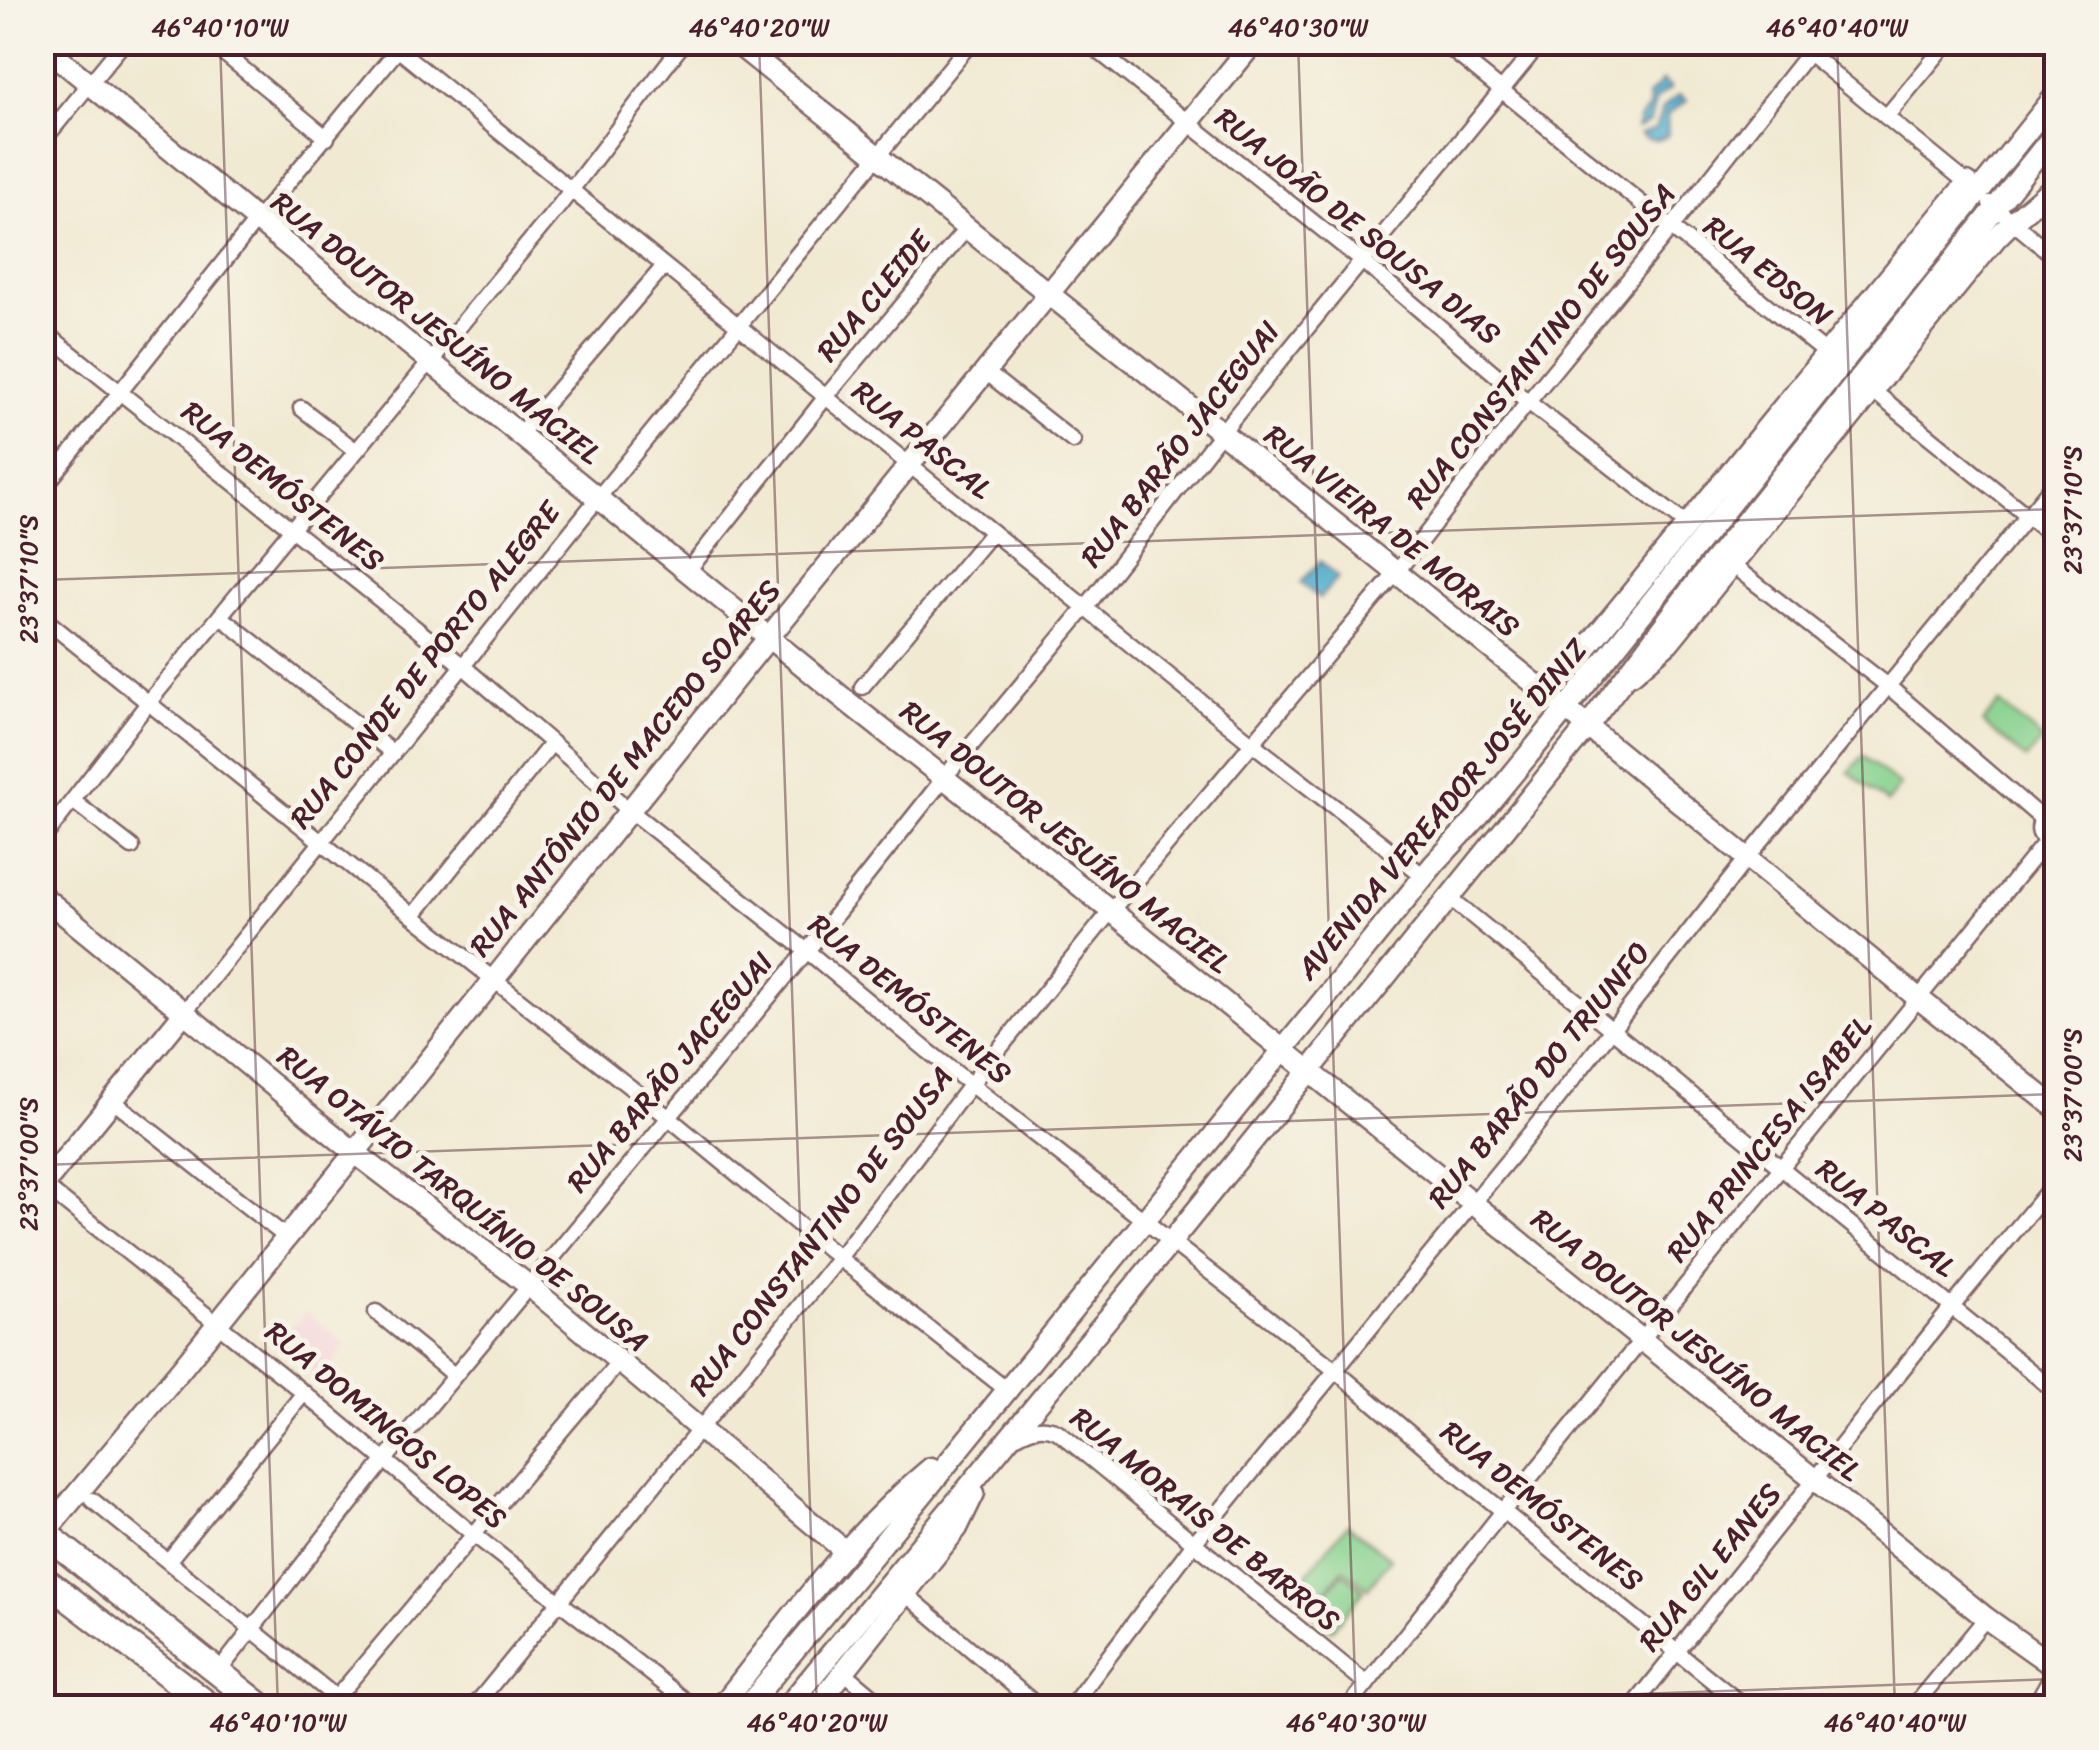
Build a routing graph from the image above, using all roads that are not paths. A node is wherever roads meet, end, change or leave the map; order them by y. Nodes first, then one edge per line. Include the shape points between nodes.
1 (124, 42) edge
2 (210, 42) edge
3 (684, 42) edge
4 (735, 42) edge
5 (971, 42) edge
6 (1087, 42) edge
7 (1254, 42) edge
8 (1442, 42) edge
9 (1541, 42) edge
10 (1796, 42) edge
11 (1948, 42) edge
12 (42, 45) edge
13 (397, 45) edge
14 (1813, 48) edge
15 (2056, 74) edge
16 (90, 84) junction
17 (1502, 91) junction
18 (2056, 94) edge
19 (1886, 118) junction
20 (1189, 124) junction
21 (2056, 132) edge
22 (327, 138) junction
23 (42, 142) edge
24 (878, 158) junction
25 (2056, 185) edge
26 (1976, 187) junction
27 (572, 190) junction
28 (1999, 203) junction
29 (256, 221) junction
30 (2012, 222) junction
31 (966, 228) junction
32 (1671, 228) junction
33 (2056, 258) edge
34 (1361, 260) junction
35 (664, 266) junction
36 (1049, 296) junction
37 (738, 327) junction
38 (42, 330) edge
39 (1826, 353) junction
40 (430, 362) junction
41 (986, 372) junction
42 (1872, 390) junction
43 (121, 393) junction
44 (824, 398) junction
45 (1528, 402) junction
46 (301, 408) dead end
47 (1222, 432) junction
48 (520, 435) junction
49 (1073, 441) dead end
50 (356, 451) junction
51 (909, 466) junction
52 (2056, 480) edge
53 (42, 490) edge
54 (598, 498) junction
55 (2028, 516) junction
56 (1688, 526) junction
57 (292, 528) junction
58 (992, 532) junction
59 (2056, 539) edge
60 (1732, 565) junction
61 (688, 572) junction
62 (1396, 573) junction
63 (1086, 607) junction
64 (220, 616) junction
65 (42, 618) edge
66 (769, 637) junction
67 (463, 666) junction
68 (1623, 681) junction
69 (1888, 686) junction
70 (862, 687) dead end
71 (1548, 694) junction
72 (148, 704) junction
73 (1566, 710) junction
74 (1587, 727) junction
75 (551, 744) junction
76 (1253, 744) junction
77 (393, 753) junction
78 (944, 778) junction
79 (72, 801) junction
80 (629, 810) junction
81 (2049, 816) edge
82 (42, 840) edge
83 (320, 842) junction
84 (2052, 842) edge
85 (132, 847) dead end
86 (1748, 857) junction
87 (1424, 876) junction
88 (42, 896) edge
89 (1449, 897) junction
90 (1110, 912) junction
91 (413, 916) junction
92 (808, 951) junction
93 (492, 980) junction
94 (1918, 998) junction
95 (184, 1014) junction
96 (1612, 1029) junction
97 (1282, 1049) junction
98 (1309, 1071) junction
99 (971, 1084) junction
100 (112, 1100) junction
101 (2056, 1108) edge
102 (668, 1116) junction
103 (354, 1152) junction
104 (1782, 1168) junction
105 (2056, 1180) edge
106 (43, 1185) edge
107 (1473, 1202) junction
108 (1145, 1220) junction
109 (286, 1237) junction
110 (1171, 1242) junction
111 (839, 1258) junction
112 (528, 1285) junction
113 (1952, 1307) junction
114 (376, 1312) dead end
115 (218, 1323) junction
116 (1642, 1340) junction
117 (620, 1361) junction
118 (1334, 1370) junction
119 (454, 1375) junction
120 (1007, 1390) junction
121 (2056, 1392) edge
122 (304, 1393) junction
123 (700, 1430) junction
124 (997, 1452) junction
125 (954, 1454) junction
126 (384, 1461) junction
127 (1814, 1480) junction
128 (92, 1500) dead end
129 (1504, 1511) junction
130 (43, 1534) edge
131 (473, 1534) junction
132 (1194, 1543) junction
133 (845, 1551) junction
134 (168, 1560) junction
135 (42, 1578) edge
136 (906, 1594) junction
137 (558, 1601) junction
138 (1986, 1618) junction
139 (252, 1628) junction
140 (1677, 1652) junction
141 (219, 1671) junction
142 (844, 1672) junction
143 (2052, 1677) edge
144 (1367, 1684) junction
145 (336, 1698) junction
146 (200, 1704) edge
147 (264, 1708) edge
148 (349, 1708) edge
149 (473, 1708) edge
150 (695, 1708) edge
151 (720, 1708) edge
152 (746, 1708) edge
153 (786, 1708) edge
154 (815, 1708) edge
155 (887, 1708) edge
156 (1040, 1708) edge
157 (1070, 1708) edge
158 (1348, 1708) edge
159 (1632, 1708) edge
160 (1746, 1708) edge
161 (1912, 1708) edge
162 (2036, 1708) edge

1 - 16 street
2 - 22 street
3 - 27 street
4 - 24 main road, RUA VIEIRA DE MORAIS
5 - 24 street, RUA CONDE DE PORTO ALEGRE
6 - 20 street, RUA JOÃO DE SOUSA DIAS
7 - 20 main road, RUA ANTÔNIO DE MACEDO SOARES
8 - 17 street, RUA EDSON
9 - 17 street, RUA BARÃO JACEGUAI
10 - 14 street
11 - 19 street
12 - 16 main road, RUA DOUTOR JESUÍNO MACIEL
13 - 22 street
13 - 27 street, RUA PASCAL
14 - 19 street
14 - 32 street, RUA CONSTANTINO DE SOUSA
15 - 26 main road
16 - 23 street
16 - 29 main road, RUA DOUTOR JESUÍNO MACIEL
17 - 32 street, RUA EDSON
17 - 34 street, RUA BARÃO JACEGUAI
18 - 26 main road, AVENIDA VEREADOR JOSÉ DINIZ
19 - 26 street
20 - 34 street, RUA JOÃO DE SOUSA DIAS
20 - 36 main road, RUA ANTÔNIO DE MACEDO SOARES
21 - 28 main road, AVENIDA VEREADOR JOSÉ DINIZ
22 - 29 street
24 - 31 main road, RUA VIEIRA DE MORAIS
24 - 37 street, RUA CONDE DE PORTO ALEGRE
25 - 30 main road, AVENIDA VEREADOR JOSÉ DINIZ
26 - 28 street
26 - 39 main road, AVENIDA VEREADOR JOSÉ DINIZ
26 - 73 main road, AVENIDA VEREADOR JOSÉ DINIZ
27 - 35 street, RUA PASCAL
27 - 40 street
28 - 30 street
28 - 68 main road, AVENIDA VEREADOR JOSÉ DINIZ
29 - 40 main road, RUA DOUTOR JESUÍNO MACIEL
29 - 43 street
30 - 33 street
30 - 42 main road, AVENIDA VEREADOR JOSÉ DINIZ
31 - 36 main road, RUA VIEIRA DE MORAIS
31 - 44 street, RUA CLEIDE
32 - 39 street, RUA EDSON
32 - 45 street, RUA CONSTANTINO DE SOUSA
34 - 45 street, RUA JOÃO DE SOUSA DIAS
34 - 47 street, RUA BARÃO JACEGUAI
35 - 37 street, RUA PASCAL
35 - 48 street
36 - 41 main road, RUA ANTÔNIO DE MACEDO SOARES
36 - 47 main road, RUA VIEIRA DE MORAIS
37 - 44 street, RUA PASCAL
37 - 54 street, RUA CONDE DE PORTO ALEGRE
38 - 43 street, RUA DEMÓSTENES
39 - 56 main road, AVENIDA VEREADOR JOSÉ DINIZ
40 - 48 main road, RUA DOUTOR JESUÍNO MACIEL
40 - 50 street
41 - 49 street
41 - 51 main road, RUA ANTÔNIO DE MACEDO SOARES
42 - 55 street
42 - 60 main road, AVENIDA VEREADOR JOSÉ DINIZ
43 - 53 street
43 - 57 street, RUA DEMÓSTENES
44 - 51 street, RUA PASCAL
44 - 61 street, RUA CLEIDE
45 - 56 street, RUA JOÃO DE SOUSA DIAS
45 - 62 street, RUA CONSTANTINO DE SOUSA
46 - 50 street
47 - 62 main road, RUA VIEIRA DE MORAIS
47 - 63 street, RUA BARÃO JACEGUAI
48 - 54 main road, RUA DOUTOR JESUÍNO MACIEL
50 - 57 street
51 - 58 street, RUA PASCAL
51 - 66 main road, RUA ANTÔNIO DE MACEDO SOARES
52 - 55 street, RUA BARÃO DO TRIUNFO
54 - 61 main road, RUA DOUTOR JESUÍNO MACIEL
54 - 67 street, RUA CONDE DE PORTO ALEGRE
55 - 59 street
55 - 69 street, RUA BARÃO DO TRIUNFO
56 - 71 main road, AVENIDA VEREADOR JOSÉ DINIZ
57 - 64 street
57 - 67 street, RUA DEMÓSTENES
58 - 63 street, RUA PASCAL
58 - 70 street
60 - 68 main road, AVENIDA VEREADOR JOSÉ DINIZ via 1670,642
60 - 69 street
61 - 66 main road, RUA DOUTOR JESUÍNO MACIEL
62 - 71 main road, RUA VIEIRA DE MORAIS
62 - 76 street, RUA CONSTANTINO DE SOUSA
63 - 76 street, RUA PASCAL
63 - 78 street, RUA BARÃO JACEGUAI
64 - 72 street
64 - 77 street
65 - 72 street
66 - 78 main road, RUA DOUTOR JESUÍNO MACIEL
66 - 80 main road, RUA ANTÔNIO DE MACEDO SOARES
67 - 75 street, RUA DEMÓSTENES
67 - 77 street, RUA CONDE DE PORTO ALEGRE
68 - 74 main road, AVENIDA VEREADOR JOSÉ DINIZ
69 - 81 street
69 - 86 street, RUA BARÃO DO TRIUNFO
71 - 73 main road, RUA VIEIRA DE MORAIS
72 - 79 street
72 - 83 street
73 - 74 main road, RUA VIEIRA DE MORAIS
73 - 87 main road, AVENIDA VEREADOR JOSÉ DINIZ
74 - 86 main road, RUA VIEIRA DE MORAIS
74 - 89 main road, AVENIDA VEREADOR JOSÉ DINIZ
75 - 80 street, RUA DEMÓSTENES
75 - 91 street
76 - 87 street, RUA PASCAL
76 - 90 street, RUA CONSTANTINO DE SOUSA
77 - 83 street, RUA CONDE DE PORTO ALEGRE
78 - 90 main road, RUA DOUTOR JESUÍNO MACIEL
78 - 92 street, RUA BARÃO JACEGUAI
79 - 82 street
79 - 85 street
80 - 92 street, RUA DEMÓSTENES
80 - 93 main road, RUA ANTÔNIO DE MACEDO SOARES
81 - 84 street via 2039,828
83 - 91 street
83 - 95 street, RUA CONDE DE PORTO ALEGRE
84 - 94 street, RUA PRINCESA ISABEL
86 - 94 main road, RUA VIEIRA DE MORAIS
86 - 96 street, RUA BARÃO DO TRIUNFO
87 - 97 main road, AVENIDA VEREADOR JOSÉ DINIZ
88 - 95 main road, RUA OTÁVIO TARQUÍNIO DE SOUSA
89 - 96 street, RUA PASCAL
89 - 98 main road, AVENIDA VEREADOR JOSÉ DINIZ
90 - 97 main road, RUA DOUTOR JESUÍNO MACIEL
90 - 99 street, RUA CONSTANTINO DE SOUSA
91 - 93 street
92 - 99 street, RUA DEMÓSTENES
92 - 102 street, RUA BARÃO JACEGUAI
93 - 102 street
93 - 103 main road, RUA ANTÔNIO DE MACEDO SOARES
94 - 101 main road, RUA VIEIRA DE MORAIS
94 - 104 street, RUA PRINCESA ISABEL
95 - 100 main road, RUA CONDE DE PORTO ALEGRE
95 - 103 main road, RUA OTÁVIO TARQUÍNIO DE SOUSA
96 - 104 street, RUA PASCAL
96 - 107 street, RUA BARÃO DO TRIUNFO
97 - 98 main road, RUA DOUTOR JESUÍNO MACIEL
97 - 108 main road, AVENIDA VEREADOR JOSÉ DINIZ
98 - 107 main road, RUA DOUTOR JESUÍNO MACIEL
98 - 110 main road, AVENIDA VEREADOR JOSÉ DINIZ
99 - 108 street, RUA DEMÓSTENES
99 - 111 street, RUA CONSTANTINO DE SOUSA
100 - 106 main road, RUA CONDE DE PORTO ALEGRE
100 - 109 street
102 - 111 street
102 - 112 street, RUA BARÃO JACEGUAI
103 - 109 main road, RUA ANTÔNIO DE MACEDO SOARES
103 - 112 main road, RUA OTÁVIO TARQUÍNIO DE SOUSA
104 - 113 street, RUA PASCAL
104 - 116 street, RUA PRINCESA ISABEL
105 - 113 street, RUA GIL EANES
106 - 115 street, RUA DOMINGOS LOPES
107 - 116 main road, RUA DOUTOR JESUÍNO MACIEL
107 - 118 street, RUA BARÃO DO TRIUNFO
108 - 110 street, RUA DEMÓSTENES
108 - 120 main road, AVENIDA VEREADOR JOSÉ DINIZ
109 - 115 main road, RUA ANTÔNIO DE MACEDO SOARES
110 - 118 street, RUA DEMÓSTENES
110 - 124 main road, AVENIDA VEREADOR JOSÉ DINIZ
111 - 120 street
111 - 123 street, RUA CONSTANTINO DE SOUSA
112 - 117 main road, RUA OTÁVIO TARQUÍNIO DE SOUSA
112 - 119 street, RUA BARÃO JACEGUAI
113 - 121 street, RUA PASCAL
113 - 127 street, RUA GIL EANES
114 - 119 street
115 - 122 street, RUA DOMINGOS LOPES
115 - 130 main road, RUA ANTÔNIO DE MACEDO SOARES
116 - 127 main road, RUA DOUTOR JESUÍNO MACIEL
116 - 129 street, RUA PRINCESA ISABEL
117 - 123 main road, RUA OTÁVIO TARQUÍNIO DE SOUSA
117 - 131 street
118 - 129 street, RUA DEMÓSTENES
118 - 132 street, RUA BARÃO DO TRIUNFO
119 - 126 street, RUA BARÃO JACEGUAI
120 - 125 main road, AVENIDA VEREADOR JOSÉ DINIZ
122 - 126 street, RUA DOMINGOS LOPES
122 - 134 street
123 - 133 main road, RUA OTÁVIO TARQUÍNIO DE SOUSA
123 - 137 street, RUA CONSTANTINO DE SOUSA
124 - 132 street, RUA MORAIS DE BARROS via 1030,1428 1058,1432
124 - 136 main road via 957,1528
124 - 153 main road, AVENIDA VEREADOR JOSÉ DINIZ
125 - 133 main road via 902,1493
125 - 152 main road, AVENIDA VEREADOR JOSÉ DINIZ
126 - 131 street, RUA DOMINGOS LOPES
126 - 139 street, RUA BARÃO JACEGUAI
127 - 138 main road, RUA DOUTOR JESUÍNO MACIEL
127 - 140 street, RUA GIL EANES
128 - 134 street
129 - 140 street, RUA DEMÓSTENES
129 - 144 street, RUA PRINCESA ISABEL
130 - 141 highway
131 - 137 street, RUA DOMINGOS LOPES
131 - 145 street
132 - 144 street, RUA MORAIS DE BARROS
132 - 157 street, RUA BARÃO DO TRIUNFO
133 - 151 main road
134 - 139 street
135 - 146 highway
136 - 142 main road
136 - 156 street
137 - 149 street, RUA CONSTANTINO DE SOUSA
137 - 150 street, RUA DOMINGOS LOPES
138 - 143 main road, RUA DOUTOR JESUÍNO MACIEL
138 - 161 street
139 - 141 street, RUA BARÃO JACEGUAI
139 - 145 street
140 - 159 street, RUA GIL EANES
140 - 160 street, RUA DEMÓSTENES
141 - 147 highway
142 - 154 main road
142 - 155 street
143 - 162 main road
144 - 158 street, RUA PRINCESA ISABEL
145 - 148 street

